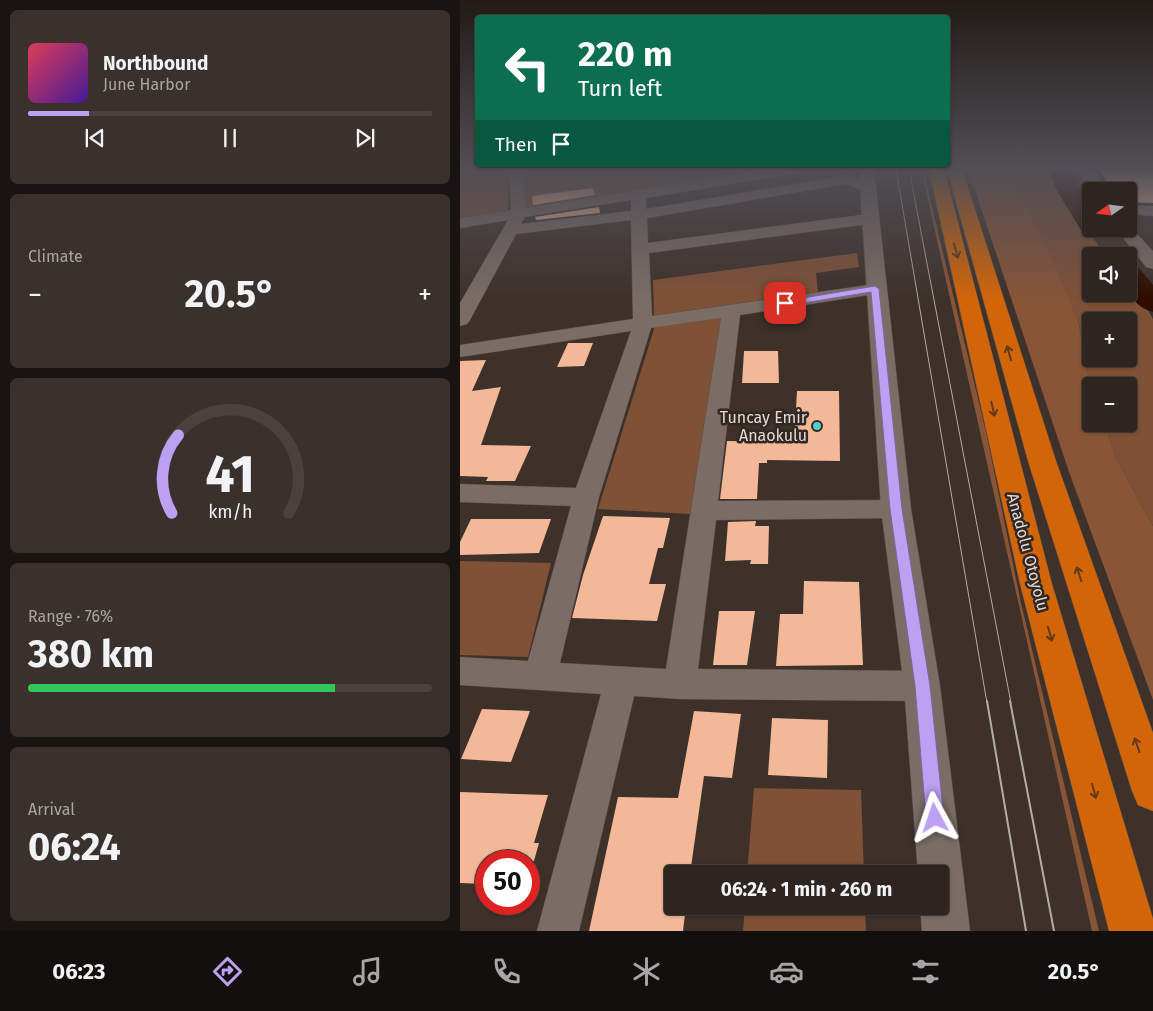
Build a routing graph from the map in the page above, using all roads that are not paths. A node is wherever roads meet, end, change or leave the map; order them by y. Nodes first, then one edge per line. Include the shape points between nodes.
1 (528, 212) edge
2 (653, 212) edge
3 (868, 212) edge
4 (946, 212) edge
5 (968, 212) edge
6 (519, 214) junction
7 (637, 215) junction
8 (869, 219) junction
9 (460, 223) edge
10 (510, 230) junction
11 (1132, 238) edge
12 (639, 250) junction
13 (1153, 263) edge
14 (875, 289) junction
15 (731, 312) junction
16 (460, 320) edge
17 (643, 324) junction
18 (460, 351) edge
19 (460, 493) edge
20 (586, 497) junction
21 (896, 509) junction
22 (703, 511) junction
23 (460, 671) edge
24 (541, 675) junction
25 (621, 682) junction
26 (680, 684) junction
27 (922, 686) junction
28 (1153, 791) edge
29 (558, 931) edge
30 (946, 931) edge
31 (1133, 931) edge

1 - 6 street
2 - 7 street
3 - 8 main road
4 -> 31 highway, Anadolu Otoyolu via 1036,584
28 -> 5 highway via 1042,461
6 - 9 street
6 - 10 street
7 - 10 street
7 - 12 street
8 - 12 street
8 - 14 main road
10 - 16 street
11 - 13 main road
12 - 17 street
14 - 15 street
14 - 21 main road
15 - 17 street
15 - 22 street
17 - 18 street
17 - 20 street
19 - 20 street
20 - 24 street
21 - 22 street
21 - 27 main road
22 - 26 street
23 - 24 street
24 - 25 street
25 - 26 street
25 - 29 street
26 - 27 street
27 - 30 main road

